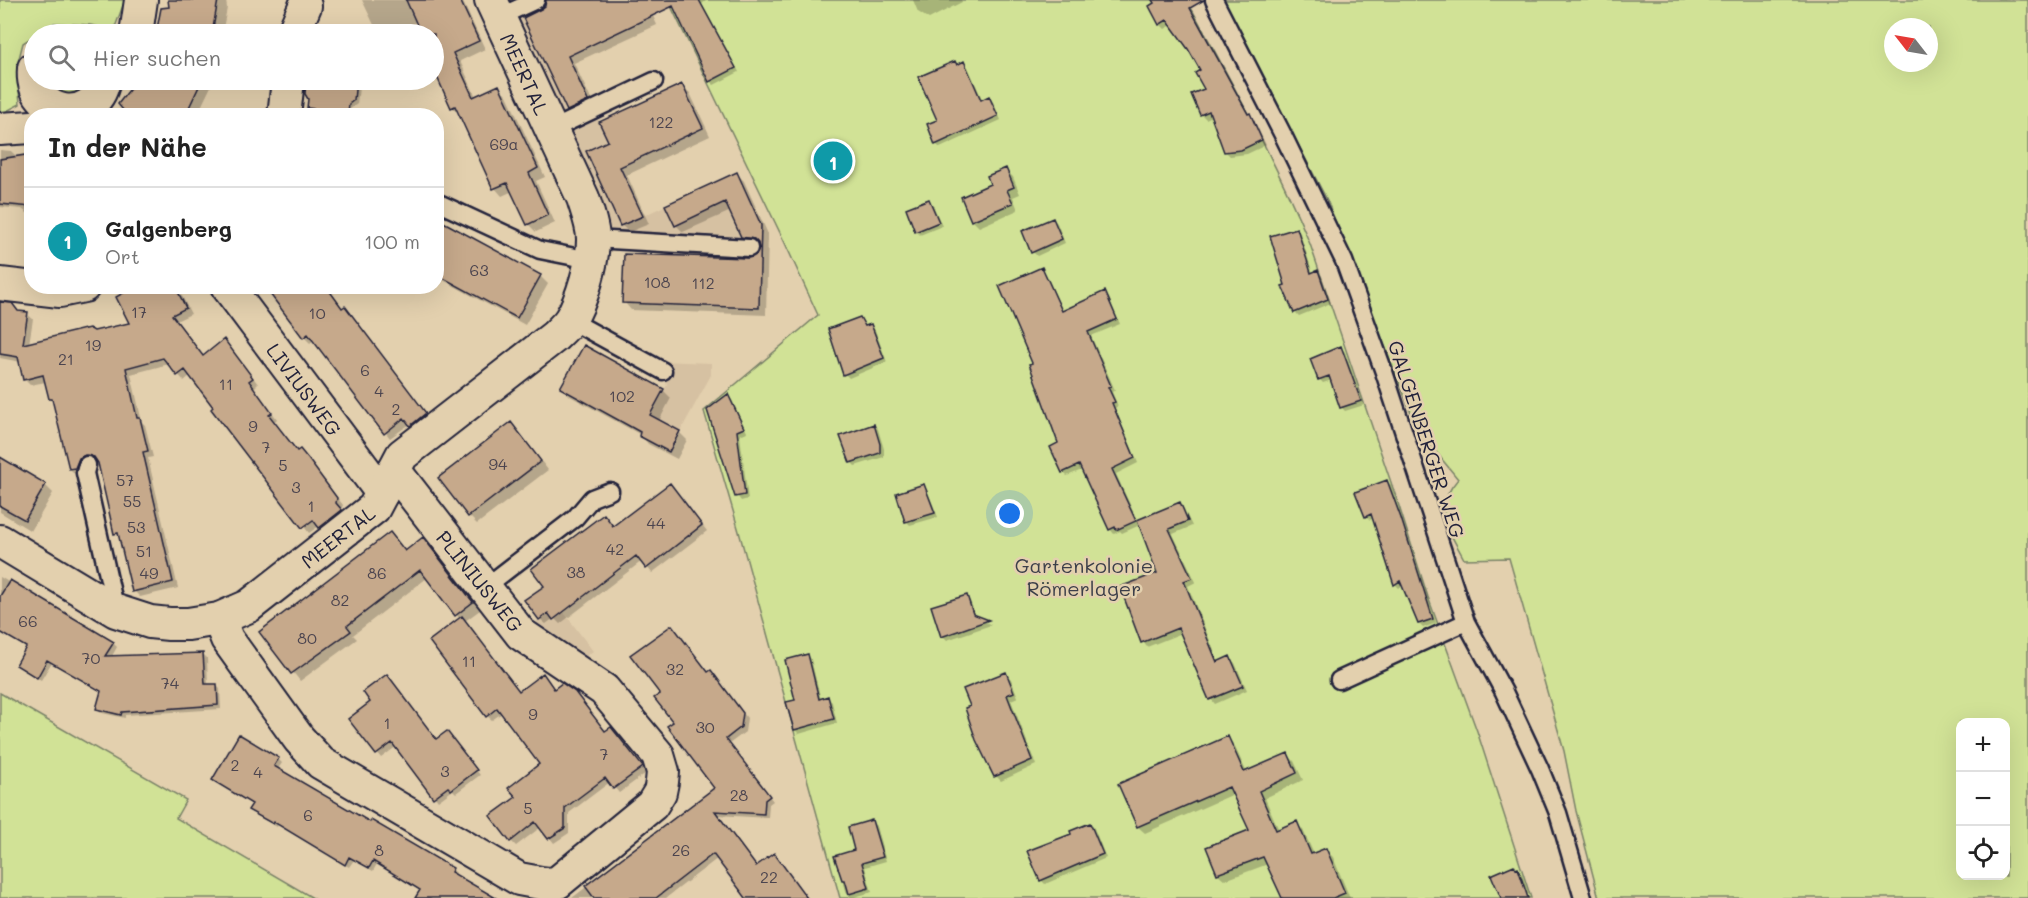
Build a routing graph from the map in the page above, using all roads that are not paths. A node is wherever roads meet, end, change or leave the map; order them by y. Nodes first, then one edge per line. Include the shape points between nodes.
1 (141, 0) edge
2 (536, 0) edge
3 (1214, 0) edge
4 (305, 6) dead end
5 (495, 8) edge
6 (137, 24) edge
7 (297, 24) edge
8 (654, 81) dead end
9 (38, 90) edge
10 (287, 90) edge
11 (90, 98) edge
12 (285, 108) edge
13 (24, 128) edge
14 (0, 129) edge
15 (551, 130) junction
16 (444, 205) edge
17 (749, 248) dead end
18 (592, 250) junction
19 (0, 284) edge
20 (24, 287) edge
21 (234, 294) edge
22 (570, 320) junction
23 (663, 371) dead end
24 (87, 465) dead end
25 (388, 482) junction
26 (610, 491) dead end
27 (0, 541) edge
28 (484, 588) junction
29 (116, 611) junction
30 (219, 619) junction
31 (1466, 622) junction
32 (1339, 680) dead end
33 (563, 890) edge
34 (1583, 898) edge

1 - 6 street
2 - 5 lane, MEERTAL
3 - 31 lane, GALGENBERGER WEG via 1344,261
4 - 7 street
5 - 15 street, MEERTAL
8 - 15 lane, MEERTAL
9 - 11 street via 48,104
10 - 12 street
13 - 14 street
15 - 18 street, MEERTAL via 583,198
16 - 18 lane via 540,250
17 - 18 lane
18 - 22 street, MEERTAL
19 - 20 street
21 - 25 street, LIVIUSWEG
22 - 23 lane
22 - 25 street, MEERTAL via 533,355 402,455
24 - 29 lane
25 - 28 street, PLINIUSWEG
25 - 30 street, MEERTAL via 375,508 249,606
26 - 28 lane via 592,498 574,518
27 - 29 street, MEERTAL
28 - 33 street, PLINIUSWEG via 521,634 604,690 661,762 663,782 652,805
29 - 30 street, MEERTAL via 169,624
30 - 33 street, PLINIUSWEG via 227,639 321,764 508,874
31 - 32 lane
31 - 34 lane, GALGENBERGER WEG via 1540,769 1558,813

